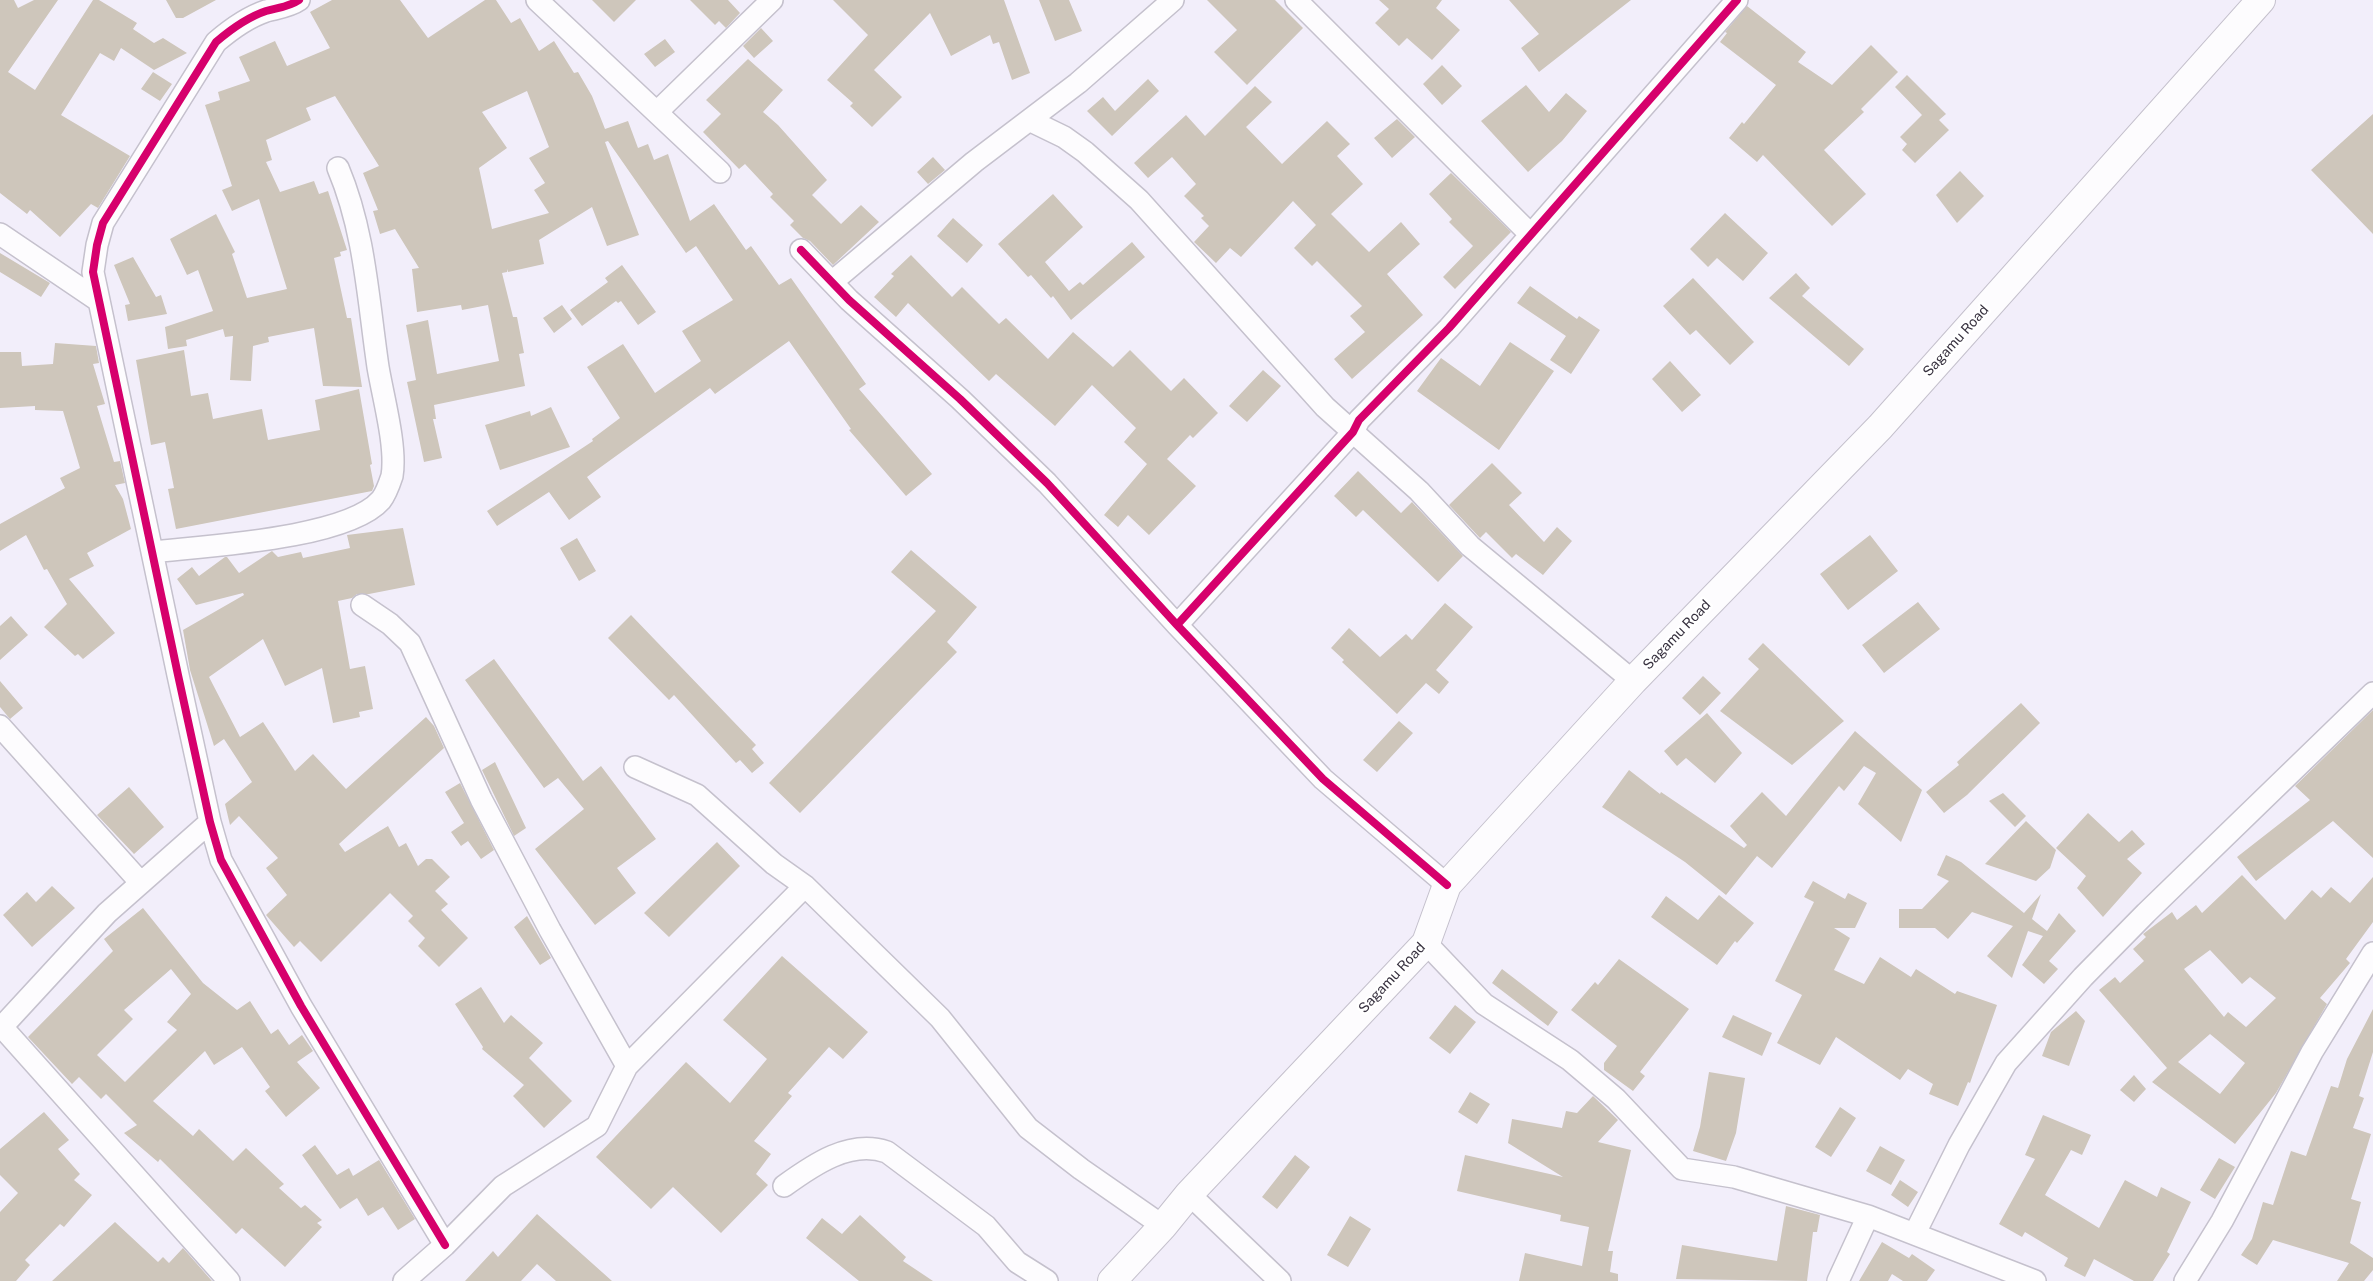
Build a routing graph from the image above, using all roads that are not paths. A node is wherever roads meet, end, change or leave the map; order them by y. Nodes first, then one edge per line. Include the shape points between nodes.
1 (299, 0) edge
2 (537, 0) edge
3 (772, 0) edge
4 (1173, 0) edge
5 (1296, 0) edge
6 (1737, 0) edge
7 (2261, 0) edge
8 (657, 112) junction
9 (1030, 121) junction
10 (338, 168) dead end
11 (720, 172) dead end
12 (0, 234) edge
13 (1530, 234) junction
14 (801, 250) dead end
15 (832, 282) junction
16 (99, 301) junction
17 (1354, 432) junction
18 (152, 552) junction
19 (362, 605) dead end
20 (1177, 624) junction
21 (1633, 681) junction
22 (2373, 693) edge
23 (0, 726) edge
24 (635, 768) dead end
25 (210, 822) junction
26 (141, 883) junction
27 (1447, 885) junction
28 (805, 886) junction
29 (1426, 943) junction
30 (2373, 952) edge
31 (1, 1028) edge
32 (627, 1066) junction
33 (784, 1186) dead end
34 (1189, 1194) junction
35 (1868, 1216) junction
36 (1163, 1226) junction
37 (1915, 1233) junction
38 (445, 1245) junction
39 (229, 1281) edge
40 (404, 1281) edge
41 (1047, 1281) edge
42 (1112, 1281) edge
43 (1280, 1281) edge
44 (1838, 1281) edge
45 (2035, 1281) edge
46 (2185, 1281) edge

1 - 16 street via 264,12 216,42 103,223 93,272
2 - 8 street
3 - 8 street
4 - 9 street
5 - 13 street
6 - 13 street
7 - 21 highway, Sagamu Road via 1880,426
8 - 11 street
9 - 15 street via 974,162
9 - 17 street via 1064,137 1085,152 1139,200 1325,407
10 - 18 street via 352,200 362,250 390,435 392,476 382,499 362,514 337,525 276,537
12 - 16 street
13 - 17 street via 1450,328 1359,420
14 - 15 street
15 - 20 street via 1047,483
16 - 18 street
17 - 20 street
17 - 21 street via 1419,491 1470,546
18 - 25 street
19 - 32 street via 410,643 481,799
20 - 27 street via 1323,779
21 - 27 highway, Sagamu Road
22 - 37 street via 2146,913 2006,1063 1959,1145
23 - 26 street
24 - 28 street via 697,795 774,864
25 - 26 street
25 - 38 street via 221,860 301,1006
26 - 31 street via 107,913
27 - 29 highway, Sagamu Road
28 - 32 street
28 - 36 street via 940,1018 1028,1128
29 - 34 highway, Sagamu Road
29 - 35 street via 1484,1004 1570,1060 1616,1099 1682,1169 1734,1177
30 - 46 street via 2312,1052 2222,1221
31 - 39 street
32 - 38 street via 597,1126 503,1186
33 - 41 street via 818,1162 874,1147 886,1152 986,1226 1017,1262
34 - 36 highway, Sagamu Road
34 - 43 street
35 - 37 street
35 - 44 street
36 - 42 highway, Sagamu Road
37 - 45 street
38 - 40 street

